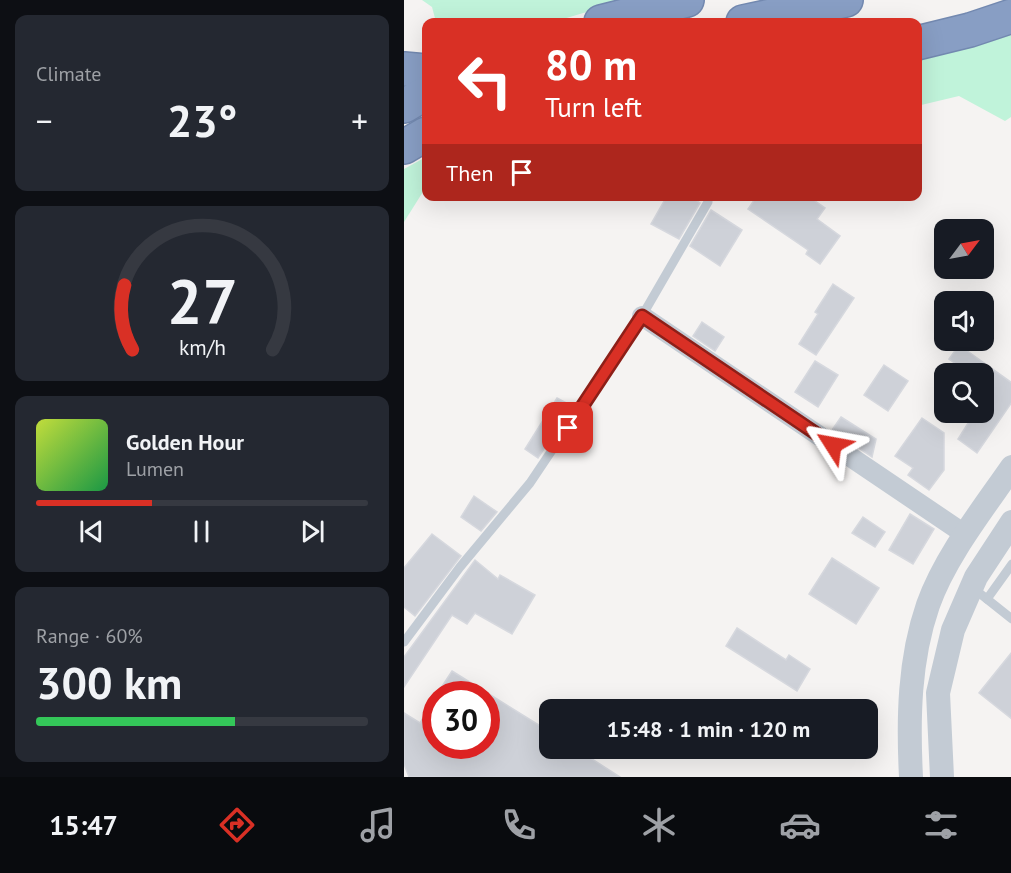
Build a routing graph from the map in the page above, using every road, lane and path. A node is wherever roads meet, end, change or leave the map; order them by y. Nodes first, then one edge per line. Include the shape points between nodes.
1 (687, 0) edge
2 (846, 0) edge
3 (1012, 16) edge
4 (617, 18) edge
5 (762, 18) edge
6 (922, 43) edge
7 (404, 69) edge
8 (422, 71) edge
9 (422, 95) edge
10 (404, 106) edge
11 (422, 136) edge
12 (404, 147) edge
13 (708, 202) dead end
14 (642, 316) junction
15 (1012, 467) edge
16 (1012, 522) edge
17 (966, 535) junction
18 (1012, 564) edge
19 (979, 592) junction
20 (1012, 619) edge
21 (404, 642) edge
22 (911, 777) edge
23 (942, 777) edge

1 - 4 highway
2 - 5 highway
3 - 6 highway
7 - 8 highway
9 - 10 highway
11 - 12 highway
13 - 14 lane
14 - 17 street
14 - 21 lane via 530,483
15 - 17 street
16 - 19 street
17 - 22 street via 928,604 911,673
18 - 19 lane
19 - 20 lane
19 - 23 street via 953,630 938,693

